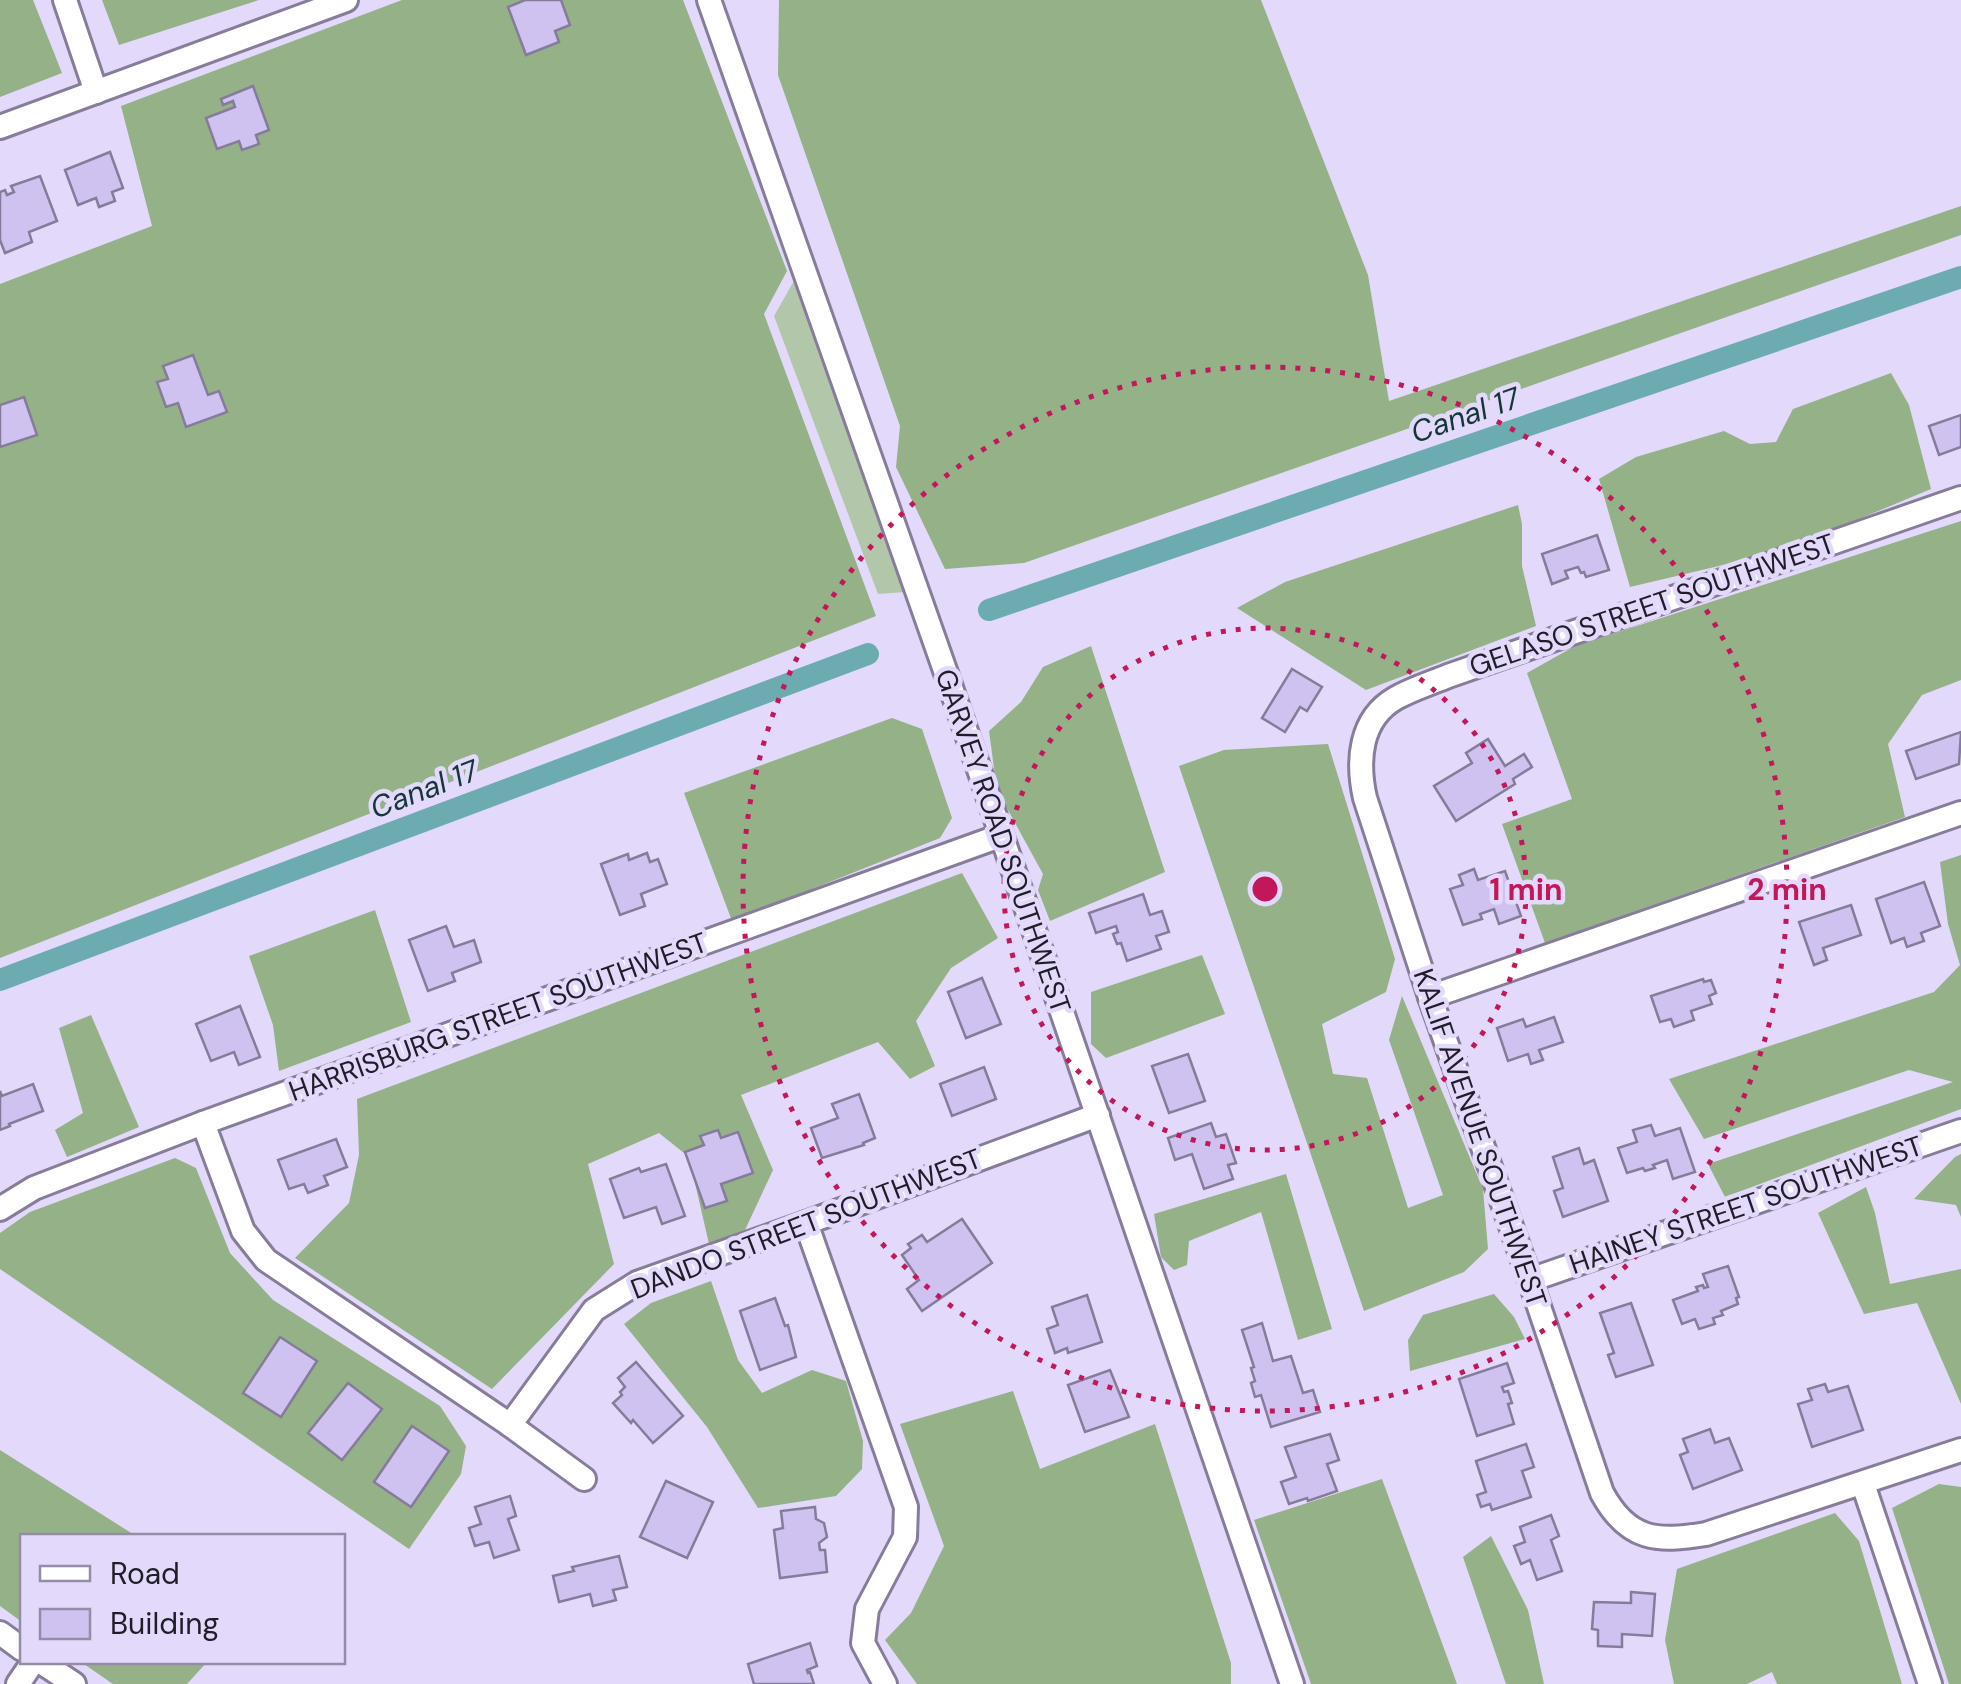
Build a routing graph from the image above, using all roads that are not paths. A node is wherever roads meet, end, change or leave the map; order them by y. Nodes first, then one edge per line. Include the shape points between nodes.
1 (65, 0) edge
2 (346, 0) edge
3 (709, 0) edge
4 (96, 92) junction
5 (0, 128) edge
6 (1961, 498) edge
7 (1362, 740) joint
8 (1961, 813) edge
9 (1000, 836) junction
10 (1430, 997) junction
11 (1098, 1114) junction
12 (203, 1123) junction
13 (1961, 1131) edge
14 (0, 1209) edge
15 (806, 1223) junction
16 (1530, 1280) junction
17 (510, 1425) junction
18 (1961, 1450) edge
19 (584, 1479) dead end
20 (1863, 1484) junction
21 (44, 1664) edge
22 (74, 1684) edge
23 (885, 1684) edge
24 (1292, 1684) edge
25 (1930, 1684) edge

1 - 4 street
2 - 4 street
3 - 9 street, GARVEY ROAD SOUTHWEST
4 - 5 street
6 - 7 street, GELASO STREET SOUTHWEST via 1448,676 1392,700
7 - 10 street, KALIF AVENUE SOUTHWEST via 1364,798
8 - 10 street
9 - 11 street, GARVEY ROAD SOUTHWEST
9 - 12 street, HARRISBURG STREET SOUTHWEST
10 - 16 street, KALIF AVENUE SOUTHWEST
11 - 15 street, DANDO STREET SOUTHWEST
11 - 24 street, GARVEY ROAD SOUTHWEST
12 - 14 street, HARRISBURG STREET SOUTHWEST via 34,1188
12 - 17 street via 243,1230 266,1260
13 - 16 street, HAINEY STREET SOUTHWEST
15 - 17 street, DANDO STREET SOUTHWEST via 637,1283 594,1310
15 - 23 street via 906,1507 905,1537 867,1609 862,1643
16 - 20 street, KALIF AVENUE SOUTHWEST via 1602,1493 1627,1528 1668,1540 1706,1534
17 - 19 street
18 - 20 street
20 - 25 street
21 - 22 street

